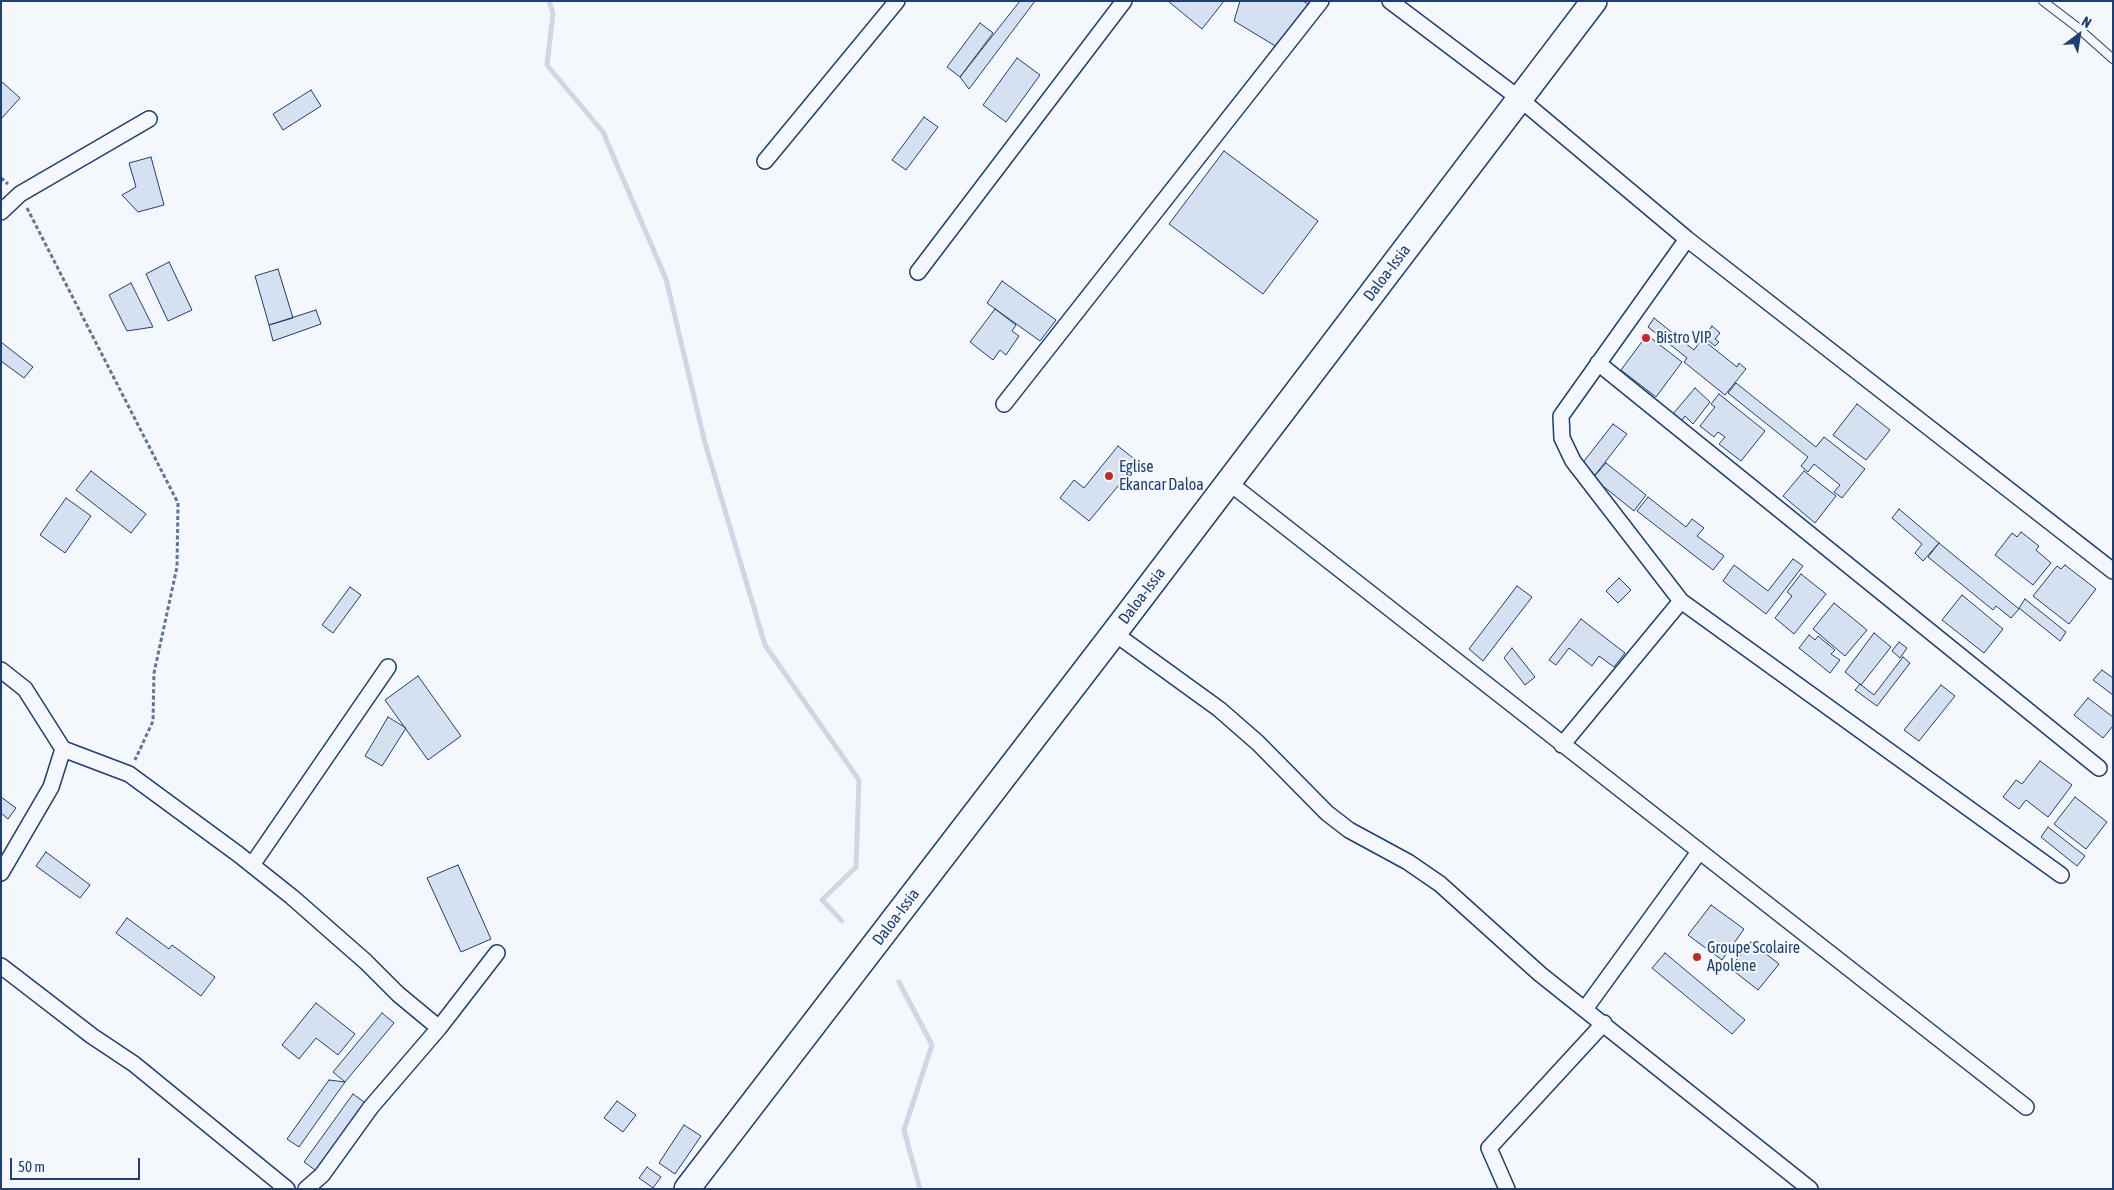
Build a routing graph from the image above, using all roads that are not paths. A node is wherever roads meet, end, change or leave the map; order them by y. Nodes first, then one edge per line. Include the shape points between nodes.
1 (897, 1) edge
2 (1124, 1) edge
3 (1321, 1) edge
4 (1390, 1) edge
5 (1594, 1) edge
6 (2043, 1) edge
7 (2113, 59) edge
8 (1520, 100) junction
9 (149, 119) dead end
10 (765, 161) dead end
11 (1, 212) edge
12 (1687, 239) junction
13 (918, 272) dead end
14 (1598, 363) junction
15 (1004, 404) dead end
16 (1227, 481) junction
17 (2113, 571) edge
18 (1681, 601) junction
19 (1114, 633) junction
20 (388, 667) dead end
21 (1, 670) edge
22 (1562, 745) junction
23 (63, 749) junction
24 (2099, 768) dead end
25 (1699, 852) junction
26 (252, 865) junction
27 (1, 873) edge
28 (2061, 875) dead end
29 (497, 953) dead end
30 (1, 966) edge
31 (1585, 1009) junction
32 (1604, 1024) junction
33 (439, 1028) junction
34 (2026, 1106) dead end
35 (287, 1189) edge
36 (306, 1189) edge
37 (687, 1189) edge
38 (1507, 1189) edge
39 (1810, 1189) edge

1 - 10 street
2 - 13 street
3 - 15 street
4 - 8 street
5 - 8 main road, Daloa-Issia
6 - 7 lane
8 - 12 street
8 - 16 main road, Daloa-Issia
9 - 11 street via 20,194
12 - 14 street
12 - 17 street
14 - 18 street via 1562,416 1562,438 1572,461
14 - 24 street
16 - 19 main road, Daloa-Issia
16 - 22 street
18 - 22 street
18 - 28 street
19 - 31 street via 1219,709 1258,743 1327,813 1349,830 1408,862 1440,884 1540,974
19 - 37 main road, Daloa-Issia
20 - 26 street
21 - 23 street via 25,688
22 - 25 street
23 - 26 street via 129,774
23 - 27 street via 52,786
25 - 31 street
25 - 34 street
26 - 33 street via 292,896
29 - 33 street
30 - 35 street via 134,1064
31 - 32 street
32 - 38 street via 1489,1148
32 - 39 street
33 - 36 street via 371,1107 322,1175

